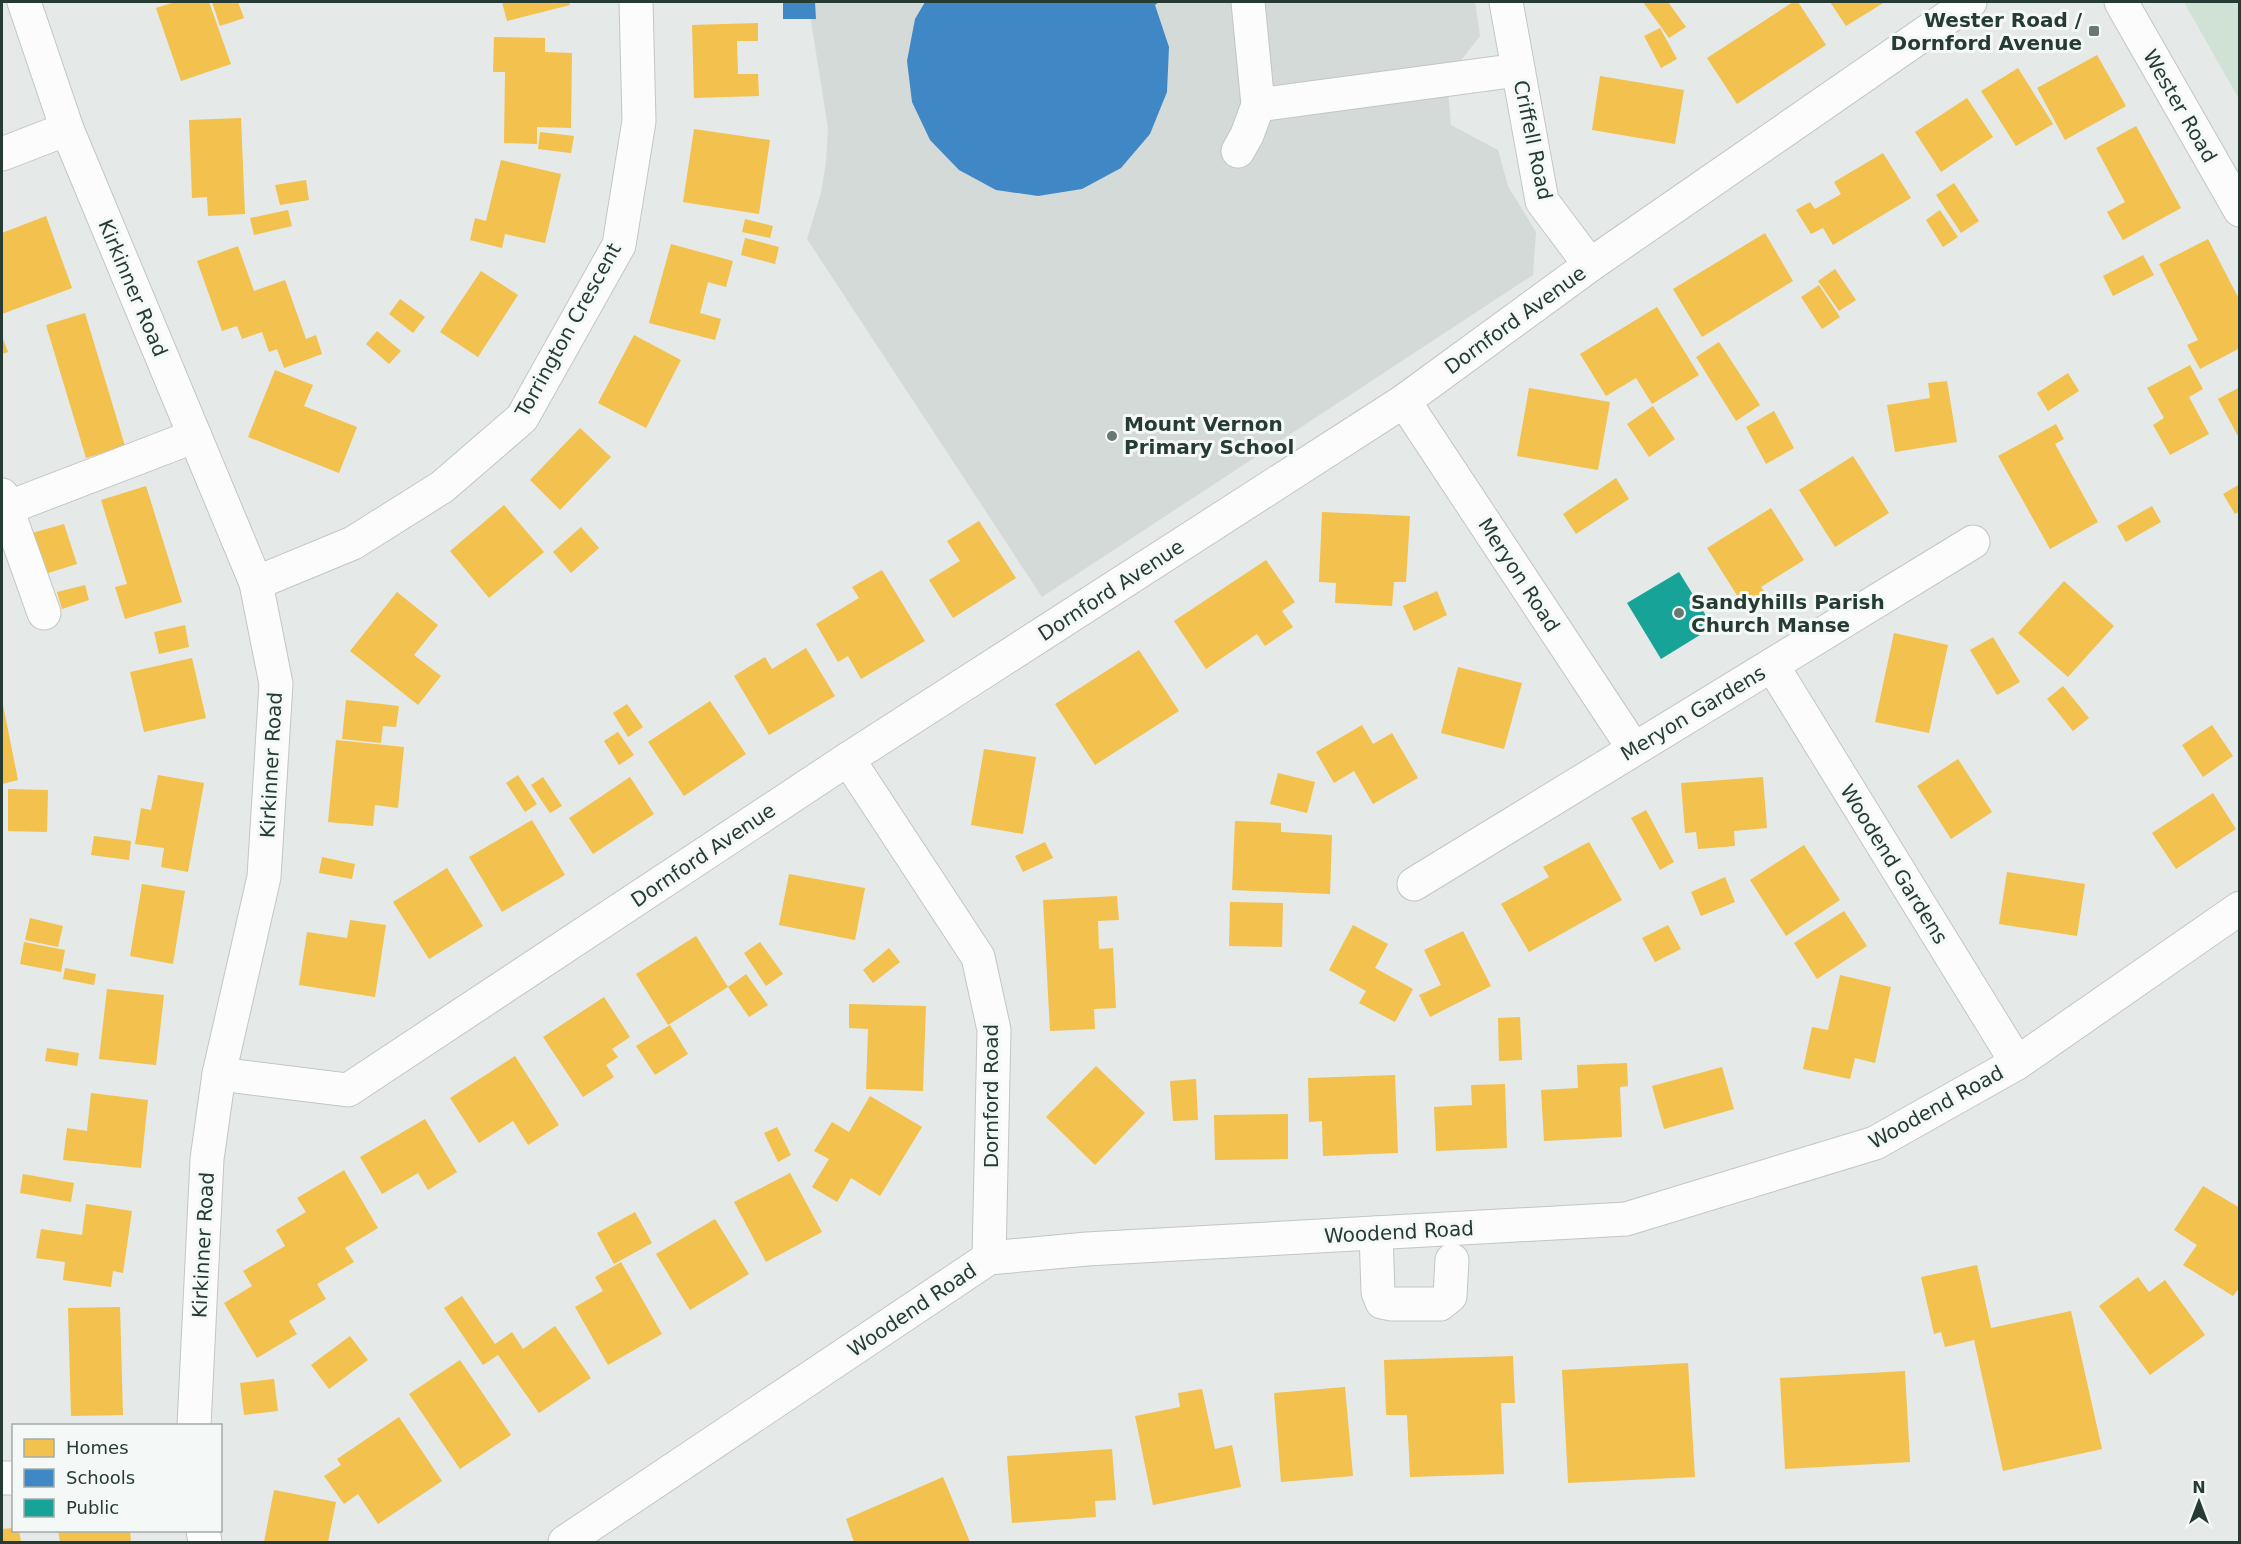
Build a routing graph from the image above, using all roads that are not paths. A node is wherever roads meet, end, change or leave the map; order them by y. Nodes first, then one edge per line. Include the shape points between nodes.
1 (24, 2) edge
2 (636, 2) edge
3 (1248, 2) edge
4 (1506, 2) edge
5 (1970, 2) edge
6 (2121, 2) edge
7 (1518, 69) junction
8 (1258, 105) junction
9 (67, 129) junction
10 (1238, 151) dead end
11 (2, 154) edge
12 (2240, 210) edge
13 (1590, 265) junction
14 (1404, 401) junction
15 (195, 435) junction
16 (3, 504) edge
17 (1973, 542) dead end
18 (256, 583) junction
19 (44, 613) dead end
20 (1772, 665) junction
21 (1634, 749) junction
22 (848, 759) junction
23 (1414, 884) dead end
24 (2240, 908) edge
25 (2017, 1063) junction
26 (219, 1074) junction
27 (1376, 1233) junction
28 (989, 1258) junction
29 (1452, 1260) dead end
30 (194, 1424) edge
31 (565, 1542) edge

1 - 9 street, Kirkinner Road
2 - 18 street, Torrington Crescent via 639,121 619,245 522,418 442,487 353,543
3 - 8 street
4 - 7 street, Criffell Road
5 - 13 street, Dornford Avenue
6 - 12 street, Wester Road
7 - 8 street
7 - 13 street, Criffell Road via 1542,201
8 - 10 street
9 - 11 street
9 - 15 street, Kirkinner Road
13 - 14 street, Dornford Avenue
14 - 21 street, Meryon Road
14 - 22 street, Dornford Avenue
15 - 16 street
15 - 18 street, Kirkinner Road
16 - 19 street
17 - 20 street, Meryon Gardens
18 - 26 street, Kirkinner Road via 276,684 264,877
20 - 21 street, Meryon Gardens
20 - 25 street, Woodend Gardens
21 - 23 street, Meryon Gardens
22 - 26 street, Dornford Avenue via 348,1090
22 - 28 street, Dornford Road via 978,957 994,1030
24 - 25 street, Woodend Road
25 - 27 street, Woodend Road via 1875,1143 1626,1219
26 - 30 street, Kirkinner Road via 207,1159
27 - 28 street, Woodend Road
27 - 29 street via 1378,1292 1382,1302 1440,1304 1450,1296
28 - 31 street, Woodend Road

